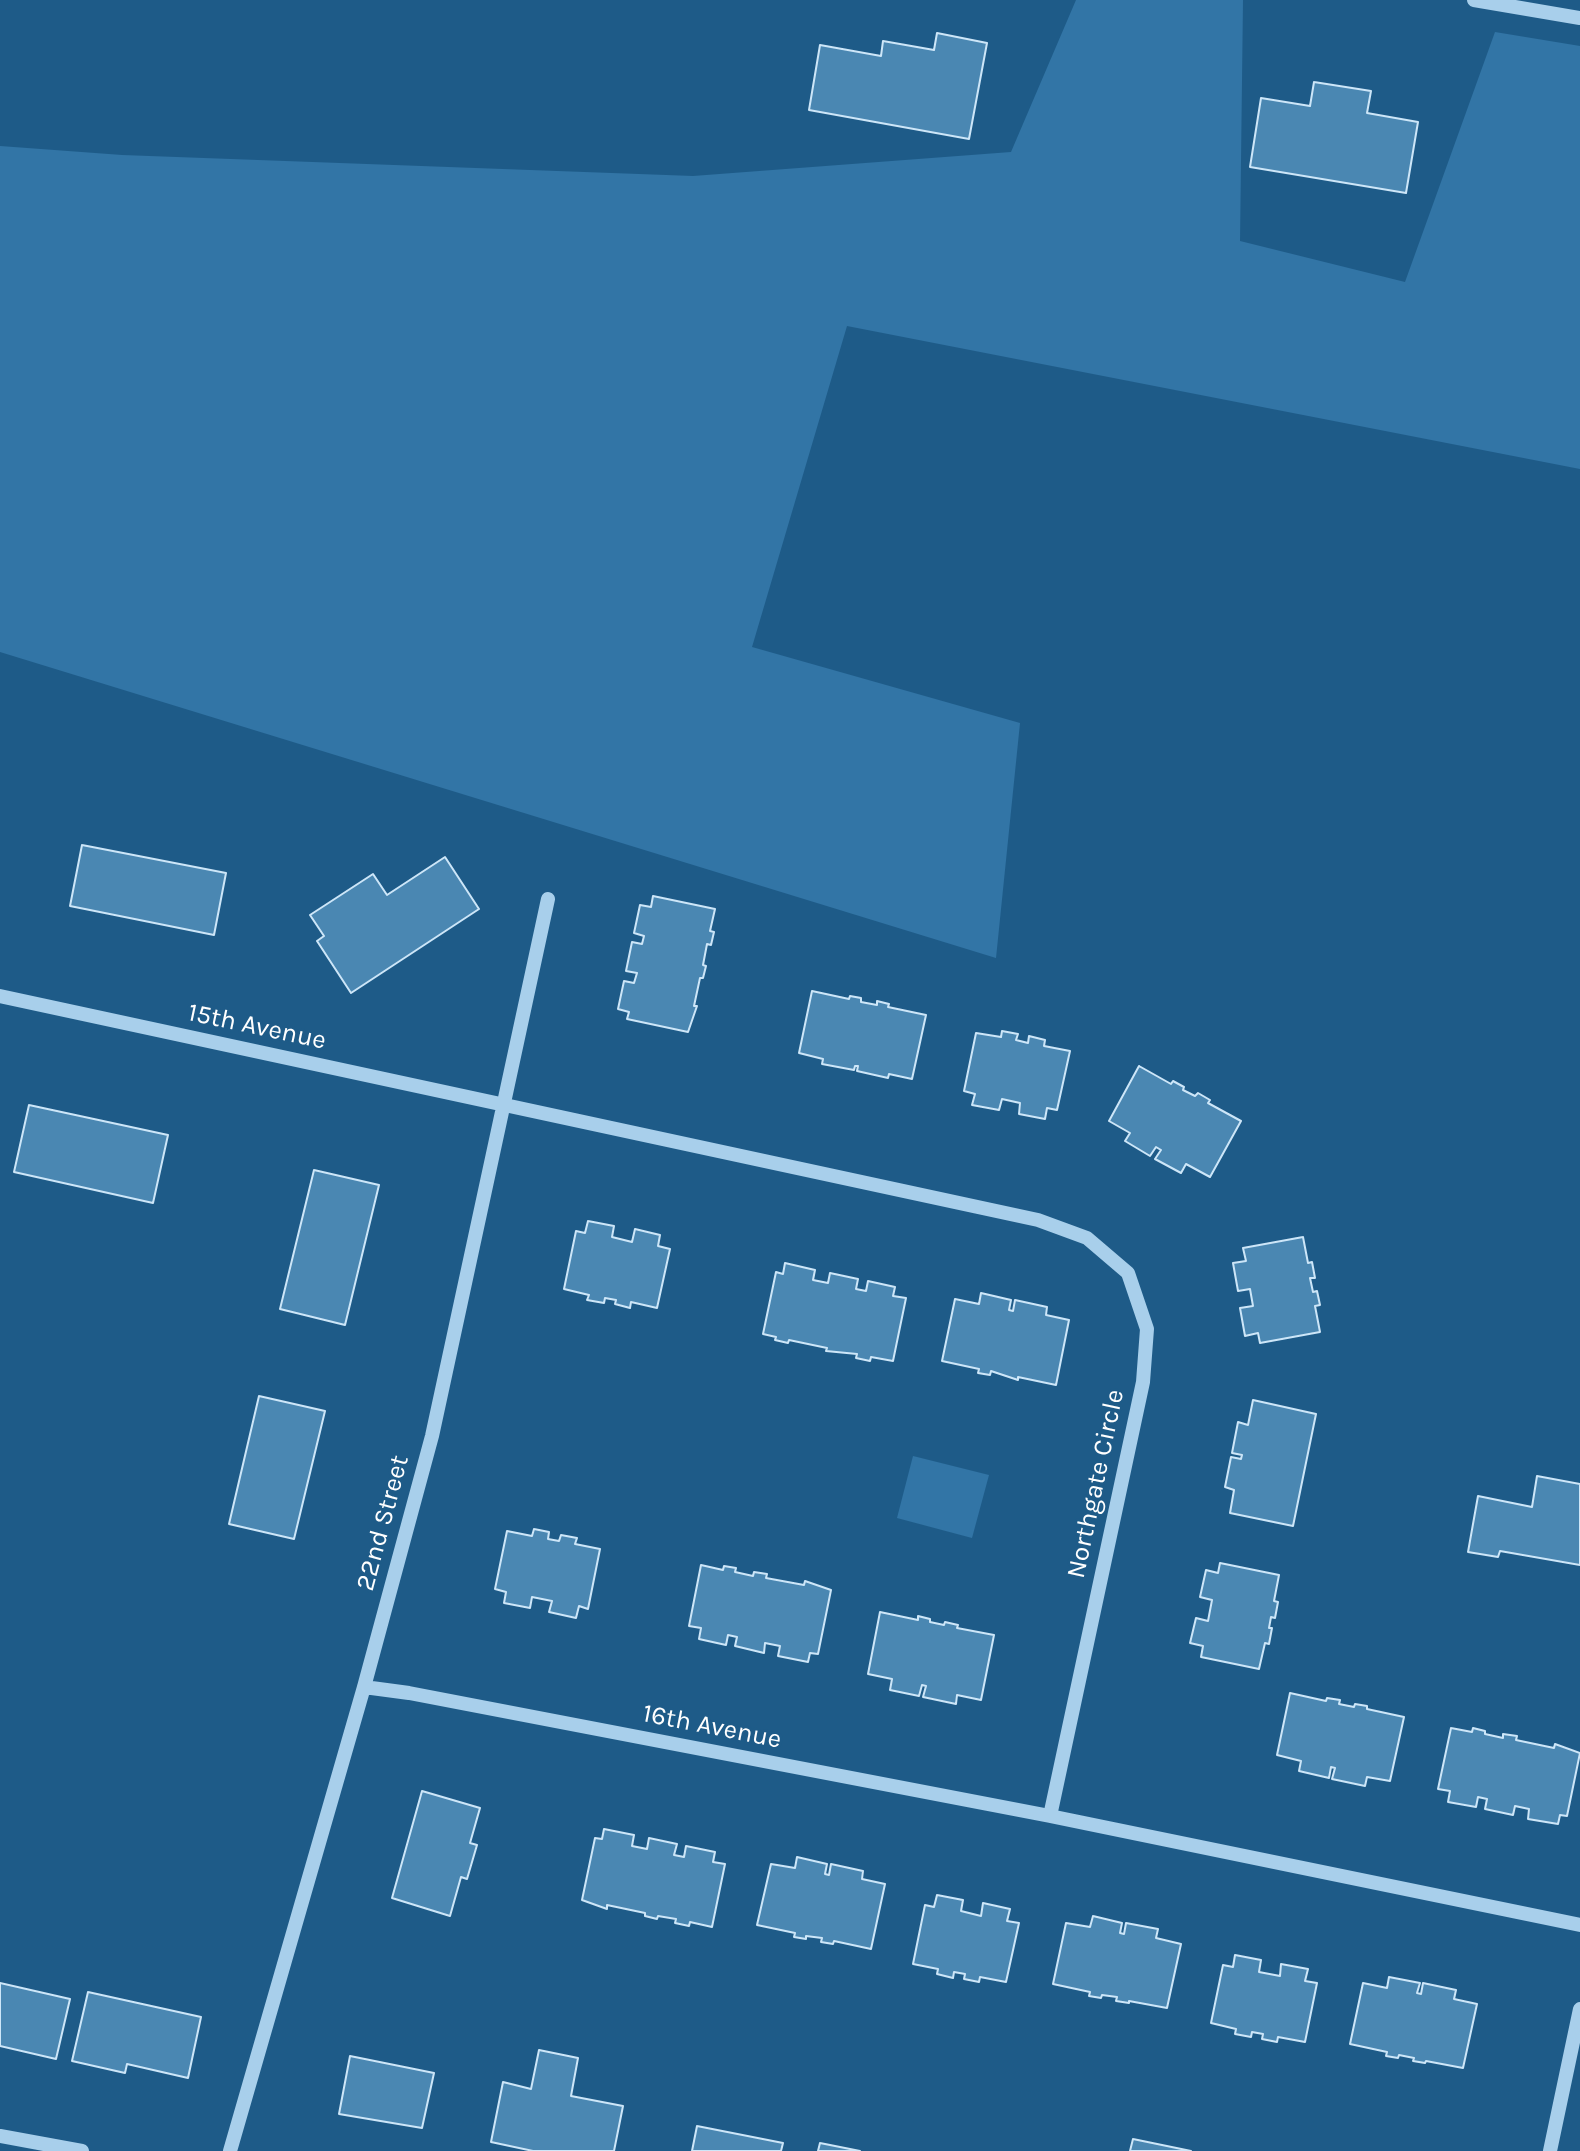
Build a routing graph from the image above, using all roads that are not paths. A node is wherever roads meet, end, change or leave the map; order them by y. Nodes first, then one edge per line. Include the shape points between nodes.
1 (1474, 0) edge
2 (1580, 18) edge
3 (548, 899) dead end
4 (0, 996) edge
5 (504, 1104) junction
6 (364, 1687) junction
7 (1050, 1816) junction
8 (1580, 1925) edge
9 (1580, 2009) edge
10 (0, 2136) edge
11 (82, 2151) edge
12 (230, 2151) edge
13 (1550, 2151) edge

1 - 2 street
3 - 5 street, 22nd Street
4 - 5 street, 15th Avenue
5 - 6 street, 22nd Street via 432,1436
5 - 7 street, Northgate Circle via 1038,1220 1087,1238 1128,1273 1147,1329 1143,1382
6 - 7 street, 16th Avenue
6 - 12 street, 22nd Street
7 - 8 street
9 - 13 street
10 - 11 street

